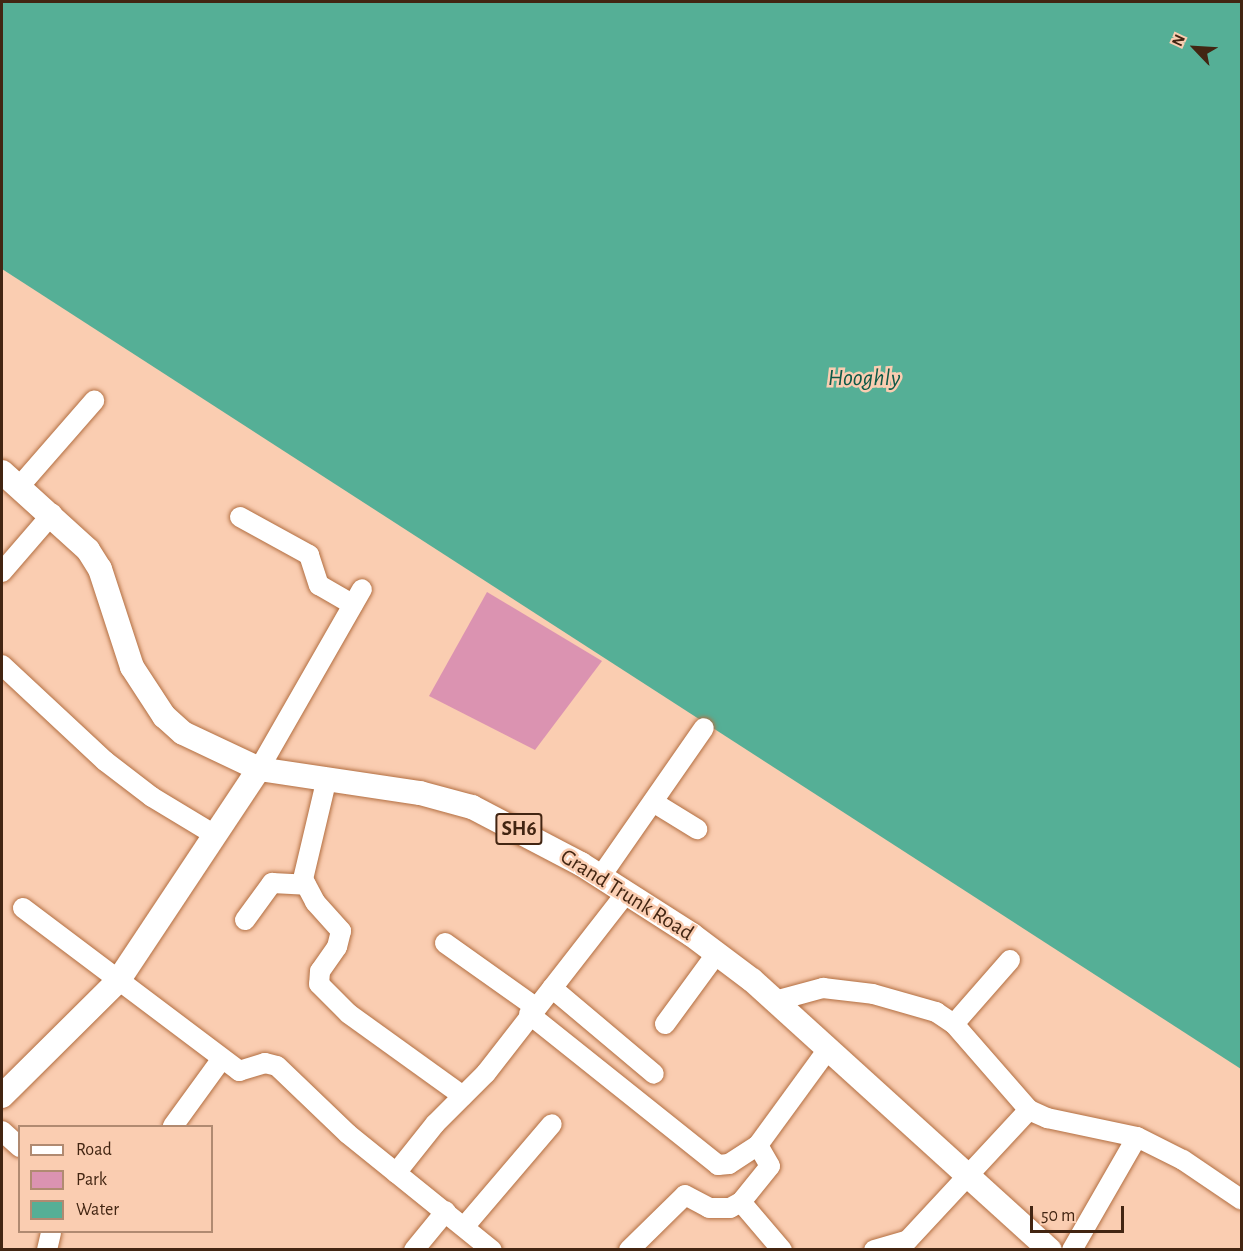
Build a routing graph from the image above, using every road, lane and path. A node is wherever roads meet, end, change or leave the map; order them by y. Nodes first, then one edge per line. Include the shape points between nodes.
1 (94, 400) dead end
2 (10, 480) edge
3 (52, 514) junction
4 (240, 517) dead end
5 (2, 572) edge
6 (2, 665) edge
7 (704, 728) dead end
8 (259, 769) junction
9 (326, 782) junction
10 (653, 802) junction
11 (697, 829) dead end
12 (215, 835) junction
13 (601, 876) junction
14 (306, 885) junction
15 (626, 893) junction
16 (23, 908) dead end
17 (245, 920) dead end
18 (445, 943) dead end
19 (717, 953) junction
20 (1010, 960) dead end
21 (118, 981) junction
22 (552, 988) junction
23 (775, 1001) junction
24 (532, 1011) junction
25 (665, 1024) dead end
26 (954, 1024) junction
27 (828, 1049) junction
28 (221, 1060) junction
29 (654, 1074) dead end
30 (4, 1086) edge
31 (463, 1096) junction
32 (1029, 1110) junction
33 (552, 1124) dead end
34 (174, 1125) edge
35 (2, 1131) edge
36 (1137, 1137) junction
37 (18, 1145) edge
38 (758, 1145) junction
39 (396, 1173) junction
40 (966, 1176) junction
41 (1242, 1200) edge
42 (741, 1202) junction
43 (446, 1212) junction
44 (464, 1227) junction
45 (51, 1233) edge
46 (915, 1244) edge
47 (47, 1250) edge
48 (414, 1250) edge
49 (492, 1250) edge
50 (629, 1250) edge
51 (782, 1250) edge
52 (874, 1250) edge
53 (1050, 1250) edge
54 (1072, 1250) edge

1 - 2 street
2 - 3 main road, Grand Trunk Road / SH6
3 - 5 street
3 - 8 main road, Grand Trunk Road / SH6 via 88,550 100,569 132,667 164,716 201,745
4 - 8 street via 309,555 319,585 357,597
6 - 12 street via 105,761 152,797
7 - 10 street
8 - 9 main road, Grand Trunk Road / SH6
8 - 12 main road
9 - 13 main road, Grand Trunk Road / SH6 via 420,793 472,807
9 - 14 street via 306,859
10 - 11 street
10 - 13 street
12 - 21 main road
13 - 15 main road, Grand Trunk Road / SH6
14 - 17 street via 272,883
14 - 31 street via 341,932 337,947 320,971 319,984 349,1014
15 - 19 main road, Grand Trunk Road / SH6
15 - 22 street
16 - 21 street
18 - 24 street
19 - 23 main road, Grand Trunk Road / SH6
19 - 25 street
20 - 26 street
21 - 28 street
21 - 30 main road
22 - 24 street
22 - 29 street
23 - 26 street via 823,988 873,994 912,1003
23 - 27 main road, Grand Trunk Road / SH6
24 - 31 street via 486,1073
24 - 38 street via 712,1161 729,1164
26 - 32 street
27 - 38 street
27 - 40 main road, Grand Trunk Road / SH6
28 - 34 street
28 - 39 street via 239,1071 265,1063 277,1066 301,1093 328,1111 348,1134
31 - 39 street
32 - 36 street via 1068,1124
32 - 40 street
33 - 44 street
35 - 37 street
36 - 41 street via 1183,1160
36 - 54 street
38 - 42 street via 770,1166
39 - 43 street
40 - 46 street
40 - 53 main road, Grand Trunk Road / SH6
42 - 50 street via 730,1208 709,1208 685,1195
42 - 51 street
43 - 44 street
43 - 48 street
44 - 49 street
45 - 47 street
46 - 52 street

